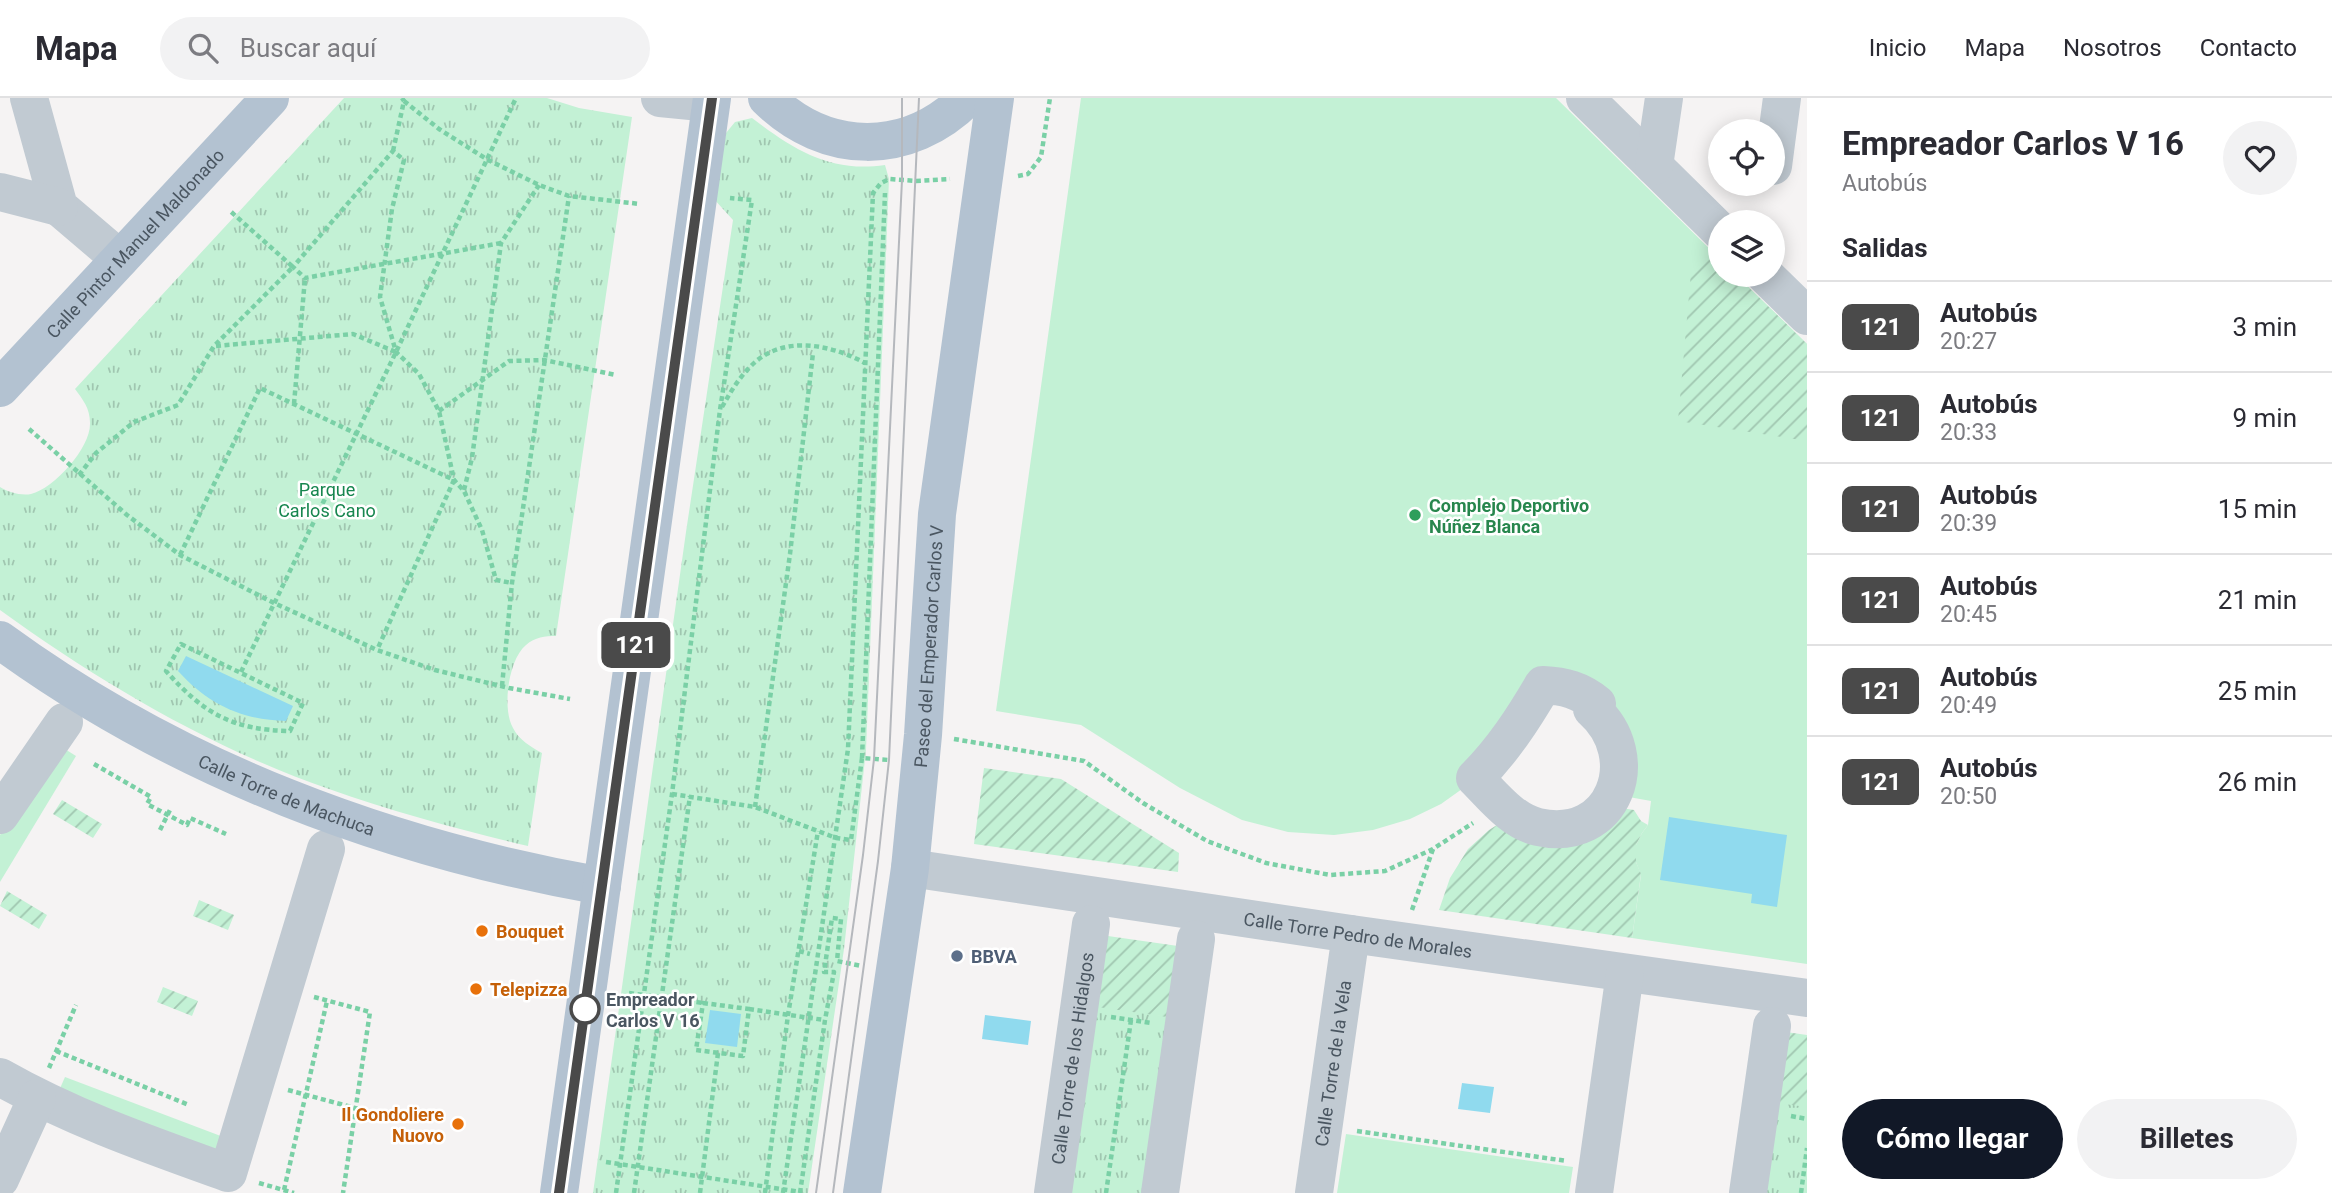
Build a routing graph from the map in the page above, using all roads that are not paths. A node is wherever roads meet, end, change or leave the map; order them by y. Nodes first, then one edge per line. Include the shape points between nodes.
1 (29, 98) edge
2 (270, 98) edge
3 (660, 98) edge
4 (766, 98) edge
5 (967, 98) edge
6 (995, 98) edge
7 (1585, 98) edge
8 (1664, 98) edge
9 (1761, 98) edge
10 (1782, 98) edge
11 (712, 100) edge
12 (1623, 115) edge
13 (1758, 119) edge
14 (1779, 119) edge
15 (1654, 166) junction
16 (0, 192) edge
17 (59, 207) junction
18 (1708, 219) edge
19 (120, 259) junction
20 (1777, 287) edge
21 (1807, 316) edge
22 (0, 388) edge
23 (0, 640) edge
24 (64, 722) dead end
25 (0, 815) edge
26 (326, 849) dead end
27 (910, 868) junction
28 (602, 886) junction
29 (1091, 924) dead end
30 (1351, 934) junction
31 (1196, 939) dead end
32 (1625, 973) junction
33 (1807, 998) edge
34 (1772, 1026) dead end
35 (0, 1077) edge
36 (37, 1098) junction
37 (1586, 1178) edge
38 (0, 1179) edge
39 (559, 1193) edge
40 (862, 1193) edge
41 (1053, 1193) edge
42 (1160, 1193) edge
43 (1314, 1193) edge
44 (1748, 1193) edge

1 - 17 street
2 - 19 main road, Calle Pintor Manuel Maldonado
3 - 11 street
4 - 5 main road via 805,127 827,136 867,142 918,133
6 - 27 main road, Paseo del Emperador Carlos V via 937,514
7 - 12 street
8 - 15 street
9 - 13 street
10 - 14 street
11 - 28 main road
12 - 15 street
15 - 18 street
16 - 17 street
17 - 19 street
19 - 22 main road, Calle Pintor Manuel Maldonado
20 - 21 street
23 - 28 main road, Calle Torre de Machuca via 80,696 248,783 326,814 444,851
24 - 25 street
26 - 36 street via 228,1173
27 - 30 street, Calle Torre Pedro de Morales
27 - 40 main road, Paseo del Emperador Carlos V
28 - 39 main road
29 - 41 street, Calle Torre de los Hidalgos
30 - 32 street, Calle Torre Pedro de Morales
30 - 43 street, Calle Torre de la Vela
31 - 42 street
32 - 33 street, Calle Torre Pedro de Morales
32 - 37 street
34 - 44 street
35 - 36 street
36 - 38 street

